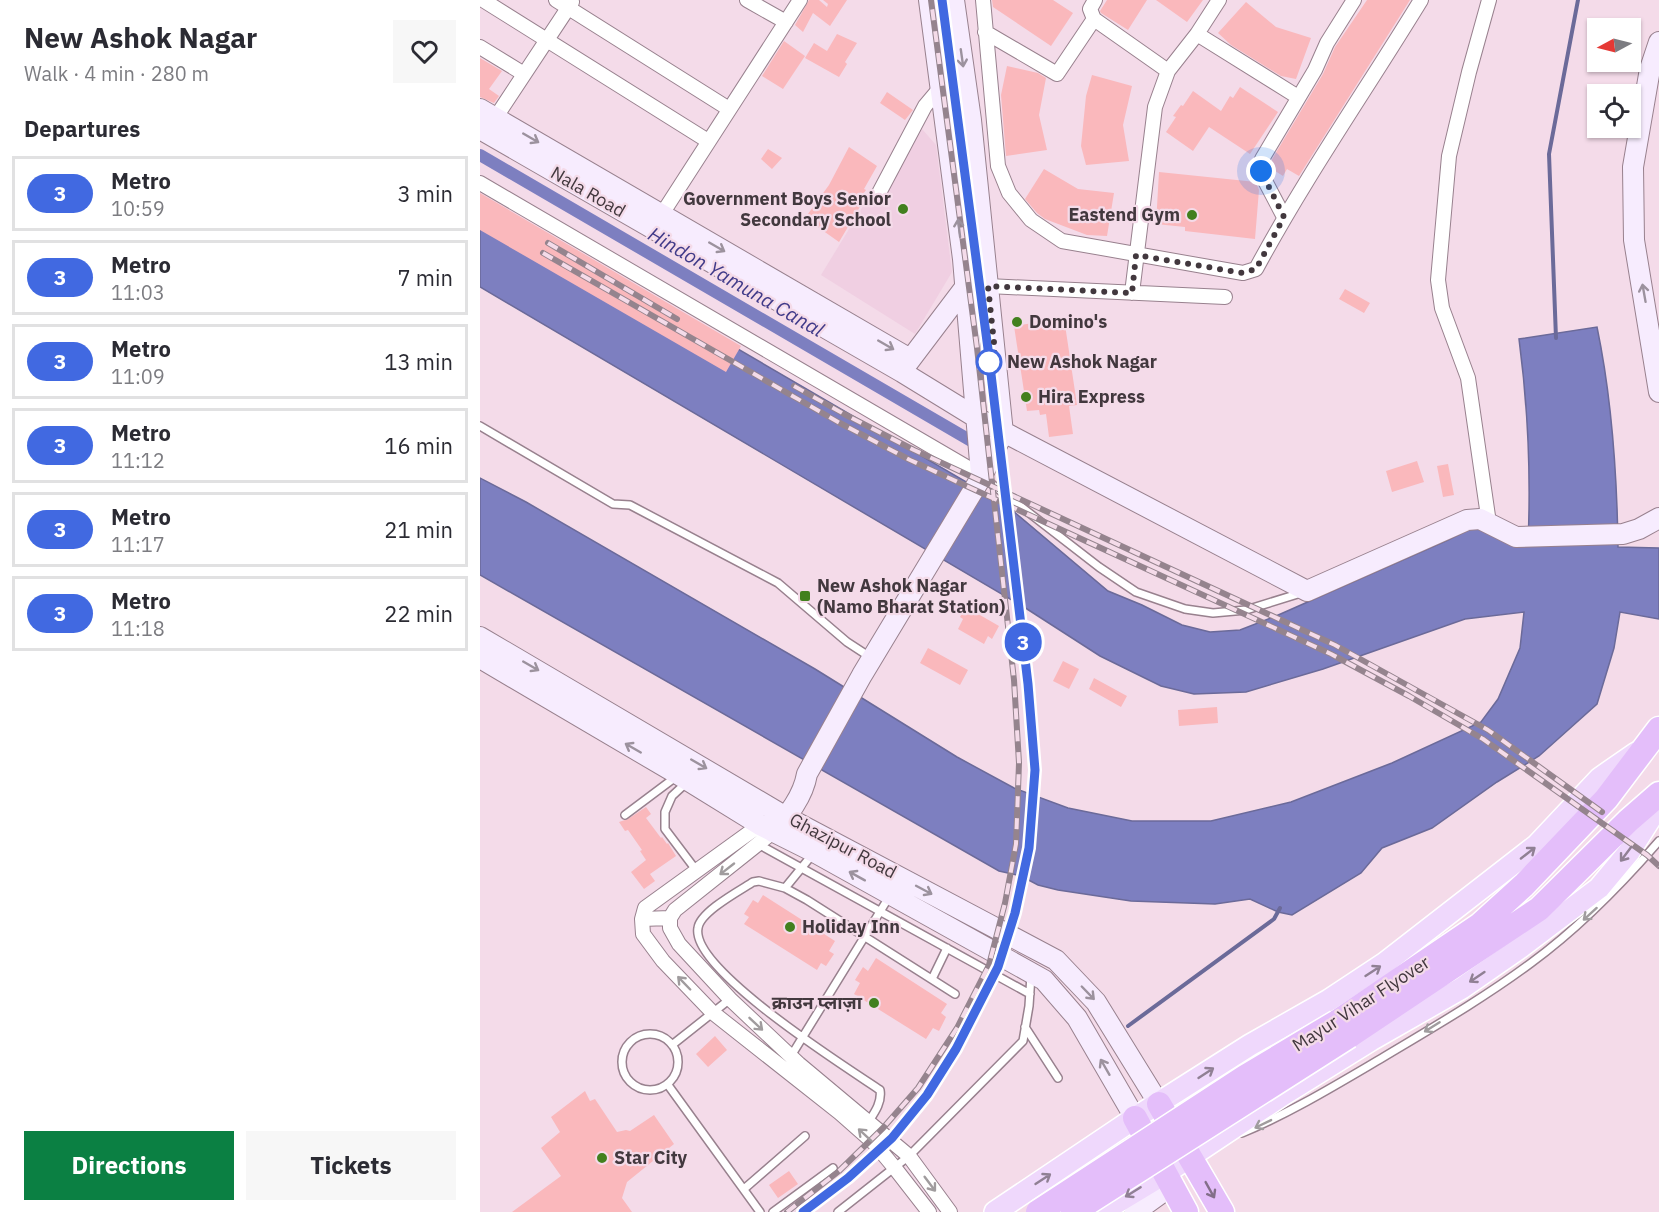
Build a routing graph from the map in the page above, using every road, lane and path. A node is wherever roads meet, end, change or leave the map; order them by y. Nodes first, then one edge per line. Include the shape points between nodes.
1 (483, 0) edge
2 (556, 0) edge
3 (747, 0) edge
4 (800, 0) edge
5 (929, 0) edge
6 (954, 0) edge
7 (983, 0) edge
8 (1095, 0) edge
9 (1219, 0) edge
10 (1354, 0) edge
11 (1421, 0) edge
12 (1490, 0) edge
13 (571, 4) edge
14 (1094, 19) junction
15 (786, 22) junction
16 (986, 32) junction
17 (1197, 34) junction
18 (547, 40) junction
19 (1659, 42) edge
20 (480, 47) edge
21 (1168, 71) junction
22 (524, 74) junction
23 (941, 87) junction
24 (1298, 97) junction
25 (729, 109) junction
26 (485, 122) edge
27 (708, 141) junction
28 (480, 183) edge
29 (879, 193) dead end
30 (647, 213) junction
31 (1284, 217) junction
32 (1136, 255) junction
33 (966, 286) junction
34 (988, 286) junction
35 (1132, 293) junction
36 (1225, 297) dead end
37 (992, 311) junction
38 (968, 314) junction
39 (906, 365) junction
40 (1659, 392) edge
41 (977, 418) junction
42 (480, 426) edge
43 (1003, 433) junction
44 (979, 480) junction
45 (1659, 518) edge
46 (1489, 523) junction
47 (1306, 591) junction
48 (480, 637) edge
49 (480, 658) edge
50 (867, 667) junction
51 (1659, 729) edge
52 (1644, 748) junction
53 (684, 778) junction
54 (1659, 794) edge
55 (1659, 805) edge
56 (784, 809) junction
57 (625, 814) dead end
58 (764, 834) junction
59 (1659, 841) edge
60 (814, 852) junction
61 (801, 868) junction
62 (696, 870) junction
63 (785, 888) junction
64 (885, 903) junction
65 (670, 918) junction
66 (642, 919) junction
67 (866, 936) junction
68 (947, 948) junction
69 (1031, 973) junction
70 (932, 979) junction
71 (955, 994) dead end
72 (1030, 994) junction
73 (730, 999) junction
74 (711, 1012) junction
75 (1025, 1027) junction
76 (803, 1038) junction
77 (672, 1045) junction
78 (1250, 1045) junction
79 (790, 1056) junction
80 (1058, 1078) dead end
81 (668, 1085) junction
82 (1284, 1094) junction
83 (1159, 1104) junction
84 (1135, 1118) junction
85 (869, 1121) junction
86 (805, 1136) dead end
87 (1214, 1140) junction
88 (909, 1156) junction
89 (1191, 1156) junction
90 (894, 1167) junction
91 (833, 1168) dead end
92 (1167, 1180) junction
93 (744, 1189) junction
94 (1138, 1211) edge
95 (760, 1212) edge
96 (773, 1212) edge
97 (838, 1212) edge
98 (929, 1212) edge
99 (950, 1212) edge
100 (995, 1212) edge
101 (1038, 1212) edge
102 (1073, 1212) edge
103 (1101, 1212) edge
104 (1186, 1212) edge
105 (1222, 1212) edge

1 - 18 street
2 - 13 street
3 - 15 street
4 - 15 street
5 - 23 street
6 -> 34 street
7 - 16 street
8 - 14 street via 1090,9
9 - 17 street
10 - 24 street
11 - 31 street
12 - 46 street via 1449,156 1438,280 1442,308 1468,378
13 - 18 street
13 - 25 street
14 - 16 street via 1057,74
14 - 21 street
15 - 25 street
16 - 32 street via 998,166 1009,193 1030,220 1062,241
17 - 21 street
17 - 24 street
18 - 22 street
18 - 27 street
40 -> 19 street via 1634,240 1633,167 1650,69
20 - 22 street
21 - 32 street via 1155,107
22 - 26 street
23 - 29 street via 926,106
33 -> 23 street
24 - 31 street via 1261,165 1263,177
25 - 27 street
26 - 30 street, Nala Road
27 - 30 street
28 - 44 street
30 - 39 street, Nala Road
31 - 32 street via 1256,269 1248,273
32 - 35 street
33 - 34 street
33 - 38 street
33 - 39 street
34 - 35 street
34 - 37 street
35 - 36 street
37 - 38 street
37 - 43 street
38 - 41 street
39 - 41 street, Nala Road
41 - 43 street, Nala Road
41 - 44 street
42 - 50 lane via 613,504 630,505 778,583 847,642
43 - 44 street
43 - 47 street, Nala Road
44 - 47 lane via 1136,592 1185,609 1246,610
44 - 50 street
45 - 46 street via 1623,534 1516,537
46 - 47 street via 1467,520
48 -> 56 street, Ghazipur Road
53 -> 49 street, Ghazipur Road
50 - 56 street via 807,774 795,781
51 - 52 highway, Mayur Vihar Flyover
78 -> 52 main road via 1385,963 1537,845 1600,778
52 - 101 highway, Mayur Vihar Flyover, bridge via 1606,799 1480,925 1337,1022 1235,1083
53 - 57 lane
53 - 58 street, Ghazipur Road
53 - 62 lane via 665,812 665,829
54 - 102 highway, Mayur Vihar Flyover, bridge via 1539,909
55 -> 82 main road via 1629,852 1599,888 1462,988
56 - 58 street
56 -> 83 street, Ghazipur Road via 1056,960 1096,1002
58 - 60 street, Ghazipur Road
58 - 61 lane
58 - 62 street
58 -> 65 street
59 -> 87 lane via 1595,910 1508,979 1342,1081 1259,1126
60 - 61 lane
64 -> 60 street, Ghazipur Road
61 - 63 lane
61 - 64 lane
62 - 66 street via 645,908
63 - 67 lane
63 - 76 lane via 753,882 702,917 697,938 705,954 750,999
64 - 67 lane
64 - 68 lane
64 - 69 street, Ghazipur Road
65 - 66 street
65 - 73 street via 670,928 679,944
74 -> 66 street via 646,939
67 - 70 lane
67 - 76 lane
68 - 70 lane
68 - 72 lane
69 - 72 lane
84 -> 69 street, Ghazipur Road via 1077,1018 1044,980
70 - 71 lane
72 - 75 lane
73 - 74 lane
73 -> 79 street
74 - 77 lane
90 -> 74 street via 840,1113
75 - 80 lane
75 - 88 lane via 1023,1041
76 - 79 lane
76 - 85 lane via 880,1090 878,1107
77 - 81 lane via 678,1066
77 - 81 lane via 654,1034 643,1035 626,1048 622,1059 628,1080 636,1087 647,1091
78 - 82 main road via 1240,1066 1246,1086 1264,1096
83 -> 78 main road
79 - 85 street
81 - 93 lane
82 - 87 main road
83 - 84 main road
83 - 89 highway
84 - 92 highway
100 -> 84 main road
85 - 88 street
86 - 93 lane
87 - 89 main road
88 - 90 lane
88 -> 99 street
89 - 92 main road
89 -> 105 highway
90 - 97 lane
90 - 98 street
91 - 96 lane
92 - 94 street
92 -> 103 main road
92 - 104 highway
93 - 95 lane

